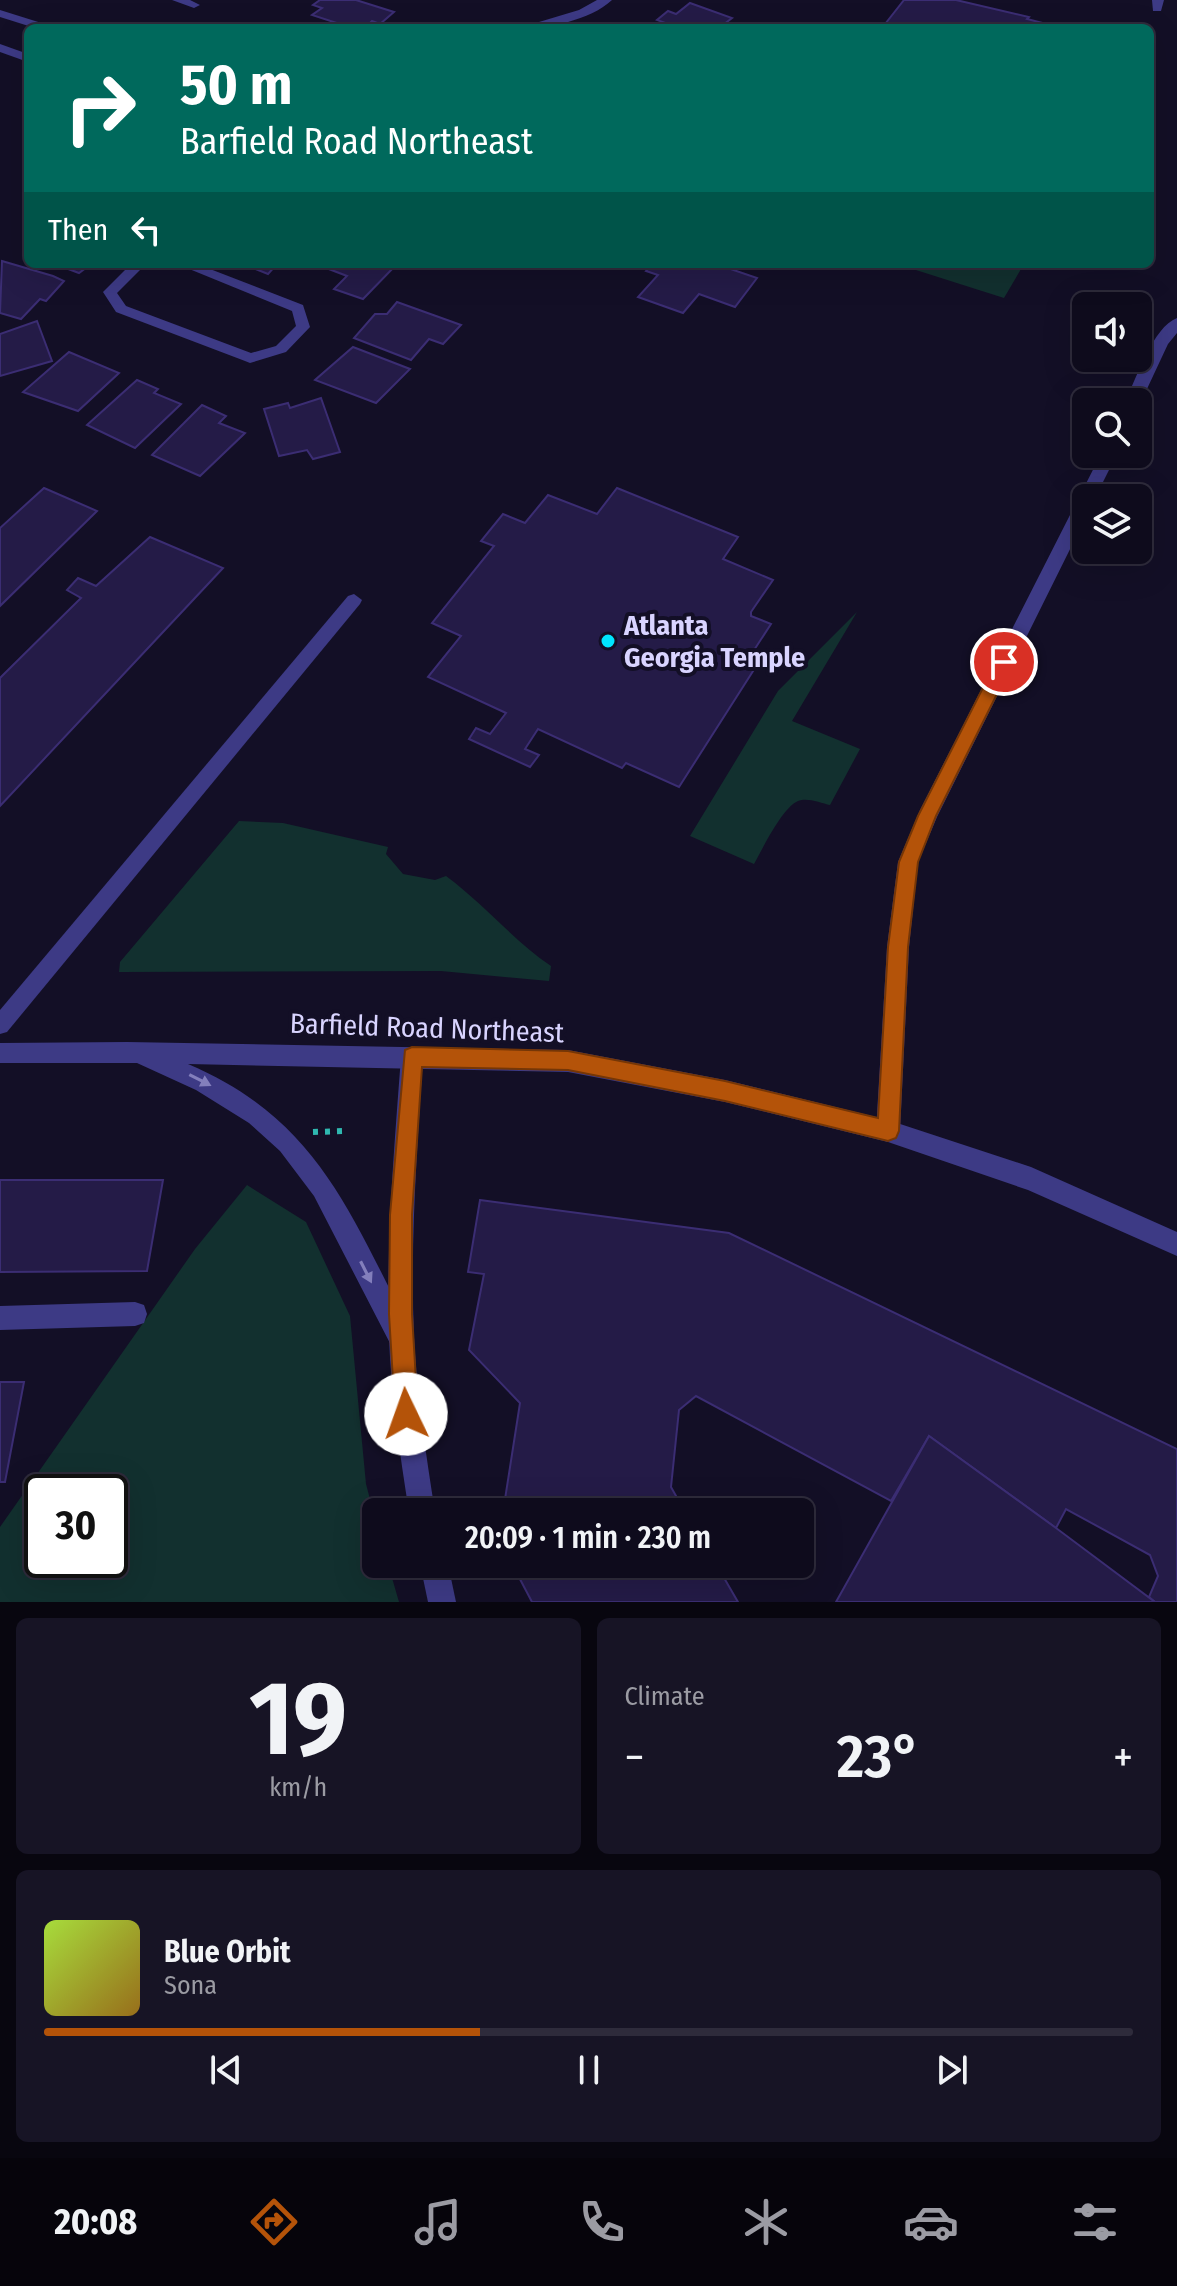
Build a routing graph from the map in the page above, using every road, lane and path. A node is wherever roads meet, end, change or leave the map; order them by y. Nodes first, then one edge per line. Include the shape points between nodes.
1 (178, 0) edge
2 (606, 0) edge
3 (194, 5) dead end
4 (0, 13) edge
5 (58, 18) dead end
6 (35, 24) edge
7 (52, 24) edge
8 (540, 24) edge
9 (0, 48) edge
10 (24, 57) edge
11 (135, 268) edge
12 (194, 268) edge
13 (1177, 323) edge
14 (1140, 388) edge
15 (1102, 468) edge
16 (354, 600) dead end
17 (0, 1025) edge
18 (127, 1052) junction
19 (0, 1053) edge
20 (412, 1057) junction
21 (346, 1131) dead end
22 (888, 1131) junction
23 (300, 1132) dead end
24 (1177, 1244) edge
25 (135, 1314) dead end
26 (0, 1318) edge
27 (402, 1340) junction
28 (420, 1498) edge
29 (437, 1578) edge
30 (442, 1602) edge

1 - 3 lane
2 - 8 street via 583,13
4 - 6 lane
5 - 7 lane
9 - 10 lane
11 - 12 lane via 110,292 121,309 250,358 281,349 303,327 298,308
13 - 14 street via 1161,342
15 - 22 street via 908,862
16 - 17 lane
18 - 19 street, Barfield Road Northeast
18 - 20 street, Barfield Road Northeast
18 -> 27 street via 182,1070 215,1088 286,1141 341,1221
20 - 22 street, Barfield Road Northeast via 568,1061 725,1091
20 - 27 street via 401,1215
21 - 23 path
22 - 24 street, Barfield Road Northeast via 1031,1179
25 - 26 street
27 - 28 street via 406,1414
29 - 30 street

